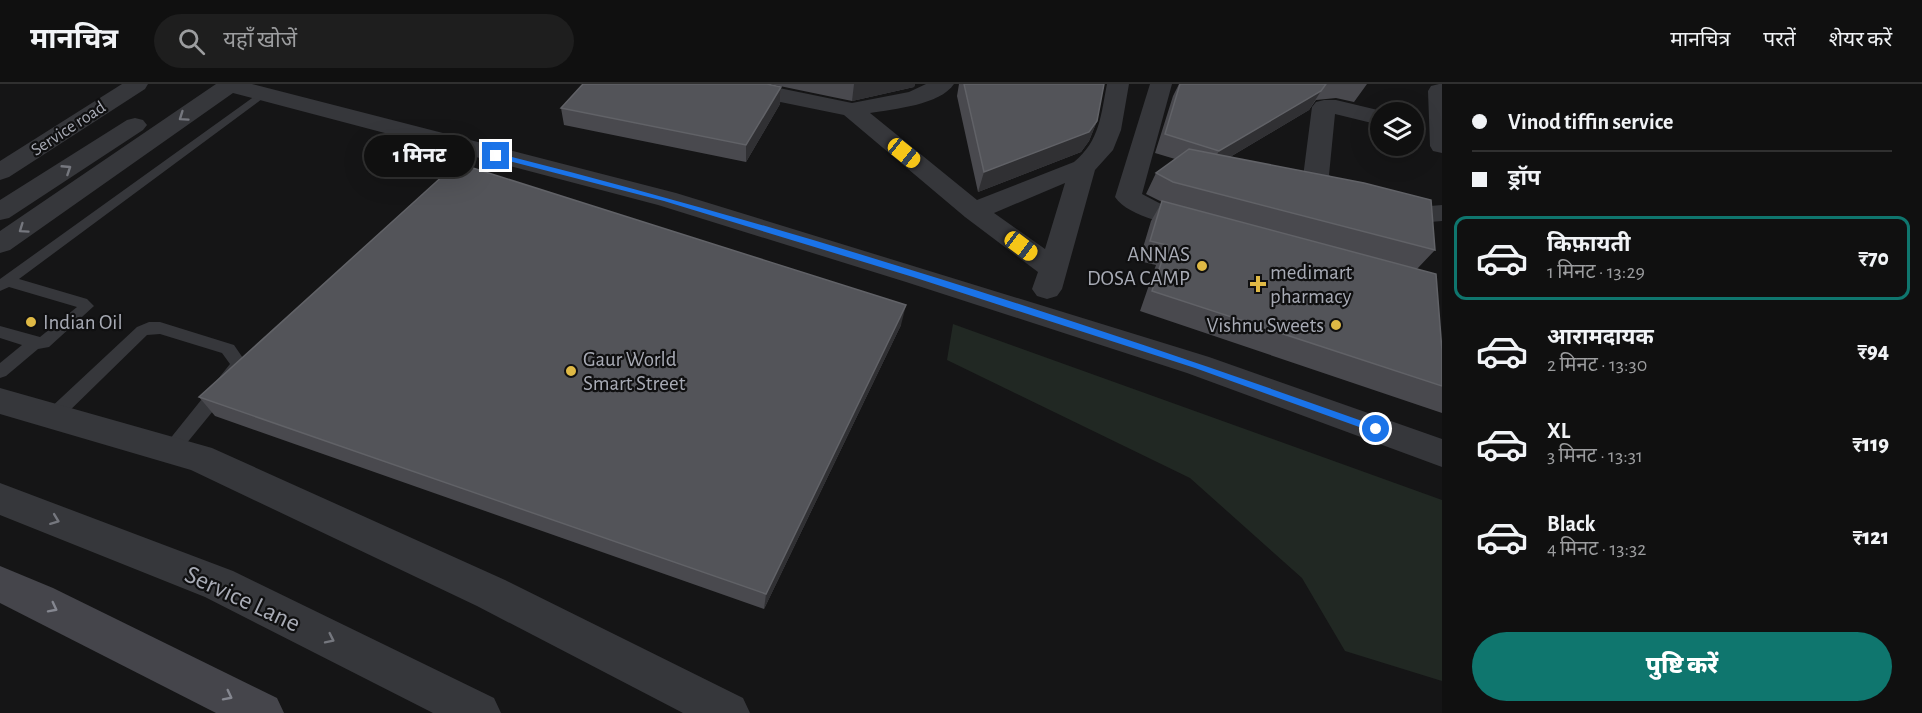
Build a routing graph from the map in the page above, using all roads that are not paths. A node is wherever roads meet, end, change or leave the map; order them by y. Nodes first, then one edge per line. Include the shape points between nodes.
1 (137, 84) edge
2 (197, 84) edge
3 (727, 84) edge
4 (943, 84) edge
5 (1118, 84) edge
6 (1161, 84) edge
7 (231, 85) edge
8 (269, 89) edge
9 (1442, 91) edge
10 (852, 110) junction
11 (1370, 115) edge
12 (1435, 135) edge
13 (1083, 167) junction
14 (0, 172) edge
15 (974, 211) junction
16 (0, 212) edge
17 (1442, 213) edge
18 (1219, 228) edge
19 (0, 244) edge
20 (1053, 269) junction
21 (4, 283) edge
22 (1038, 314) junction
23 (0, 332) edge
24 (34, 343) junction
25 (0, 372) edge
26 (0, 401) edge
27 (53, 416) junction
28 (171, 450) junction
29 (1442, 453) edge
30 (0, 499) edge
31 (0, 584) edge
32 (262, 713) edge
33 (479, 713) edge
34 (728, 713) edge

1 - 14 street, Service road
16 -> 2 street
3 - 10 street
4 - 10 street via 915,98
5 - 13 street via 1115,111 1103,148 1097,158
6 - 18 street via 1128,197 1152,210
7 - 8 street
7 -> 19 street
8 - 21 lane
8 - 22 street via 667,199
9 - 12 street
10 - 15 street
11 - 17 street via 1324,107 1316,177 1328,187 1430,214
13 - 15 street
13 - 20 street
15 - 20 street
20 - 22 street
21 - 24 lane via 87,306 50,340
22 - 29 street
23 - 24 lane
24 - 25 lane
26 - 27 street
27 - 28 street
27 - 28 lane via 142,331 160,328 228,349 239,364
28 - 34 street via 200,458 491,593
30 -> 33 street, Service Lane via 219,584
31 -> 32 main road

